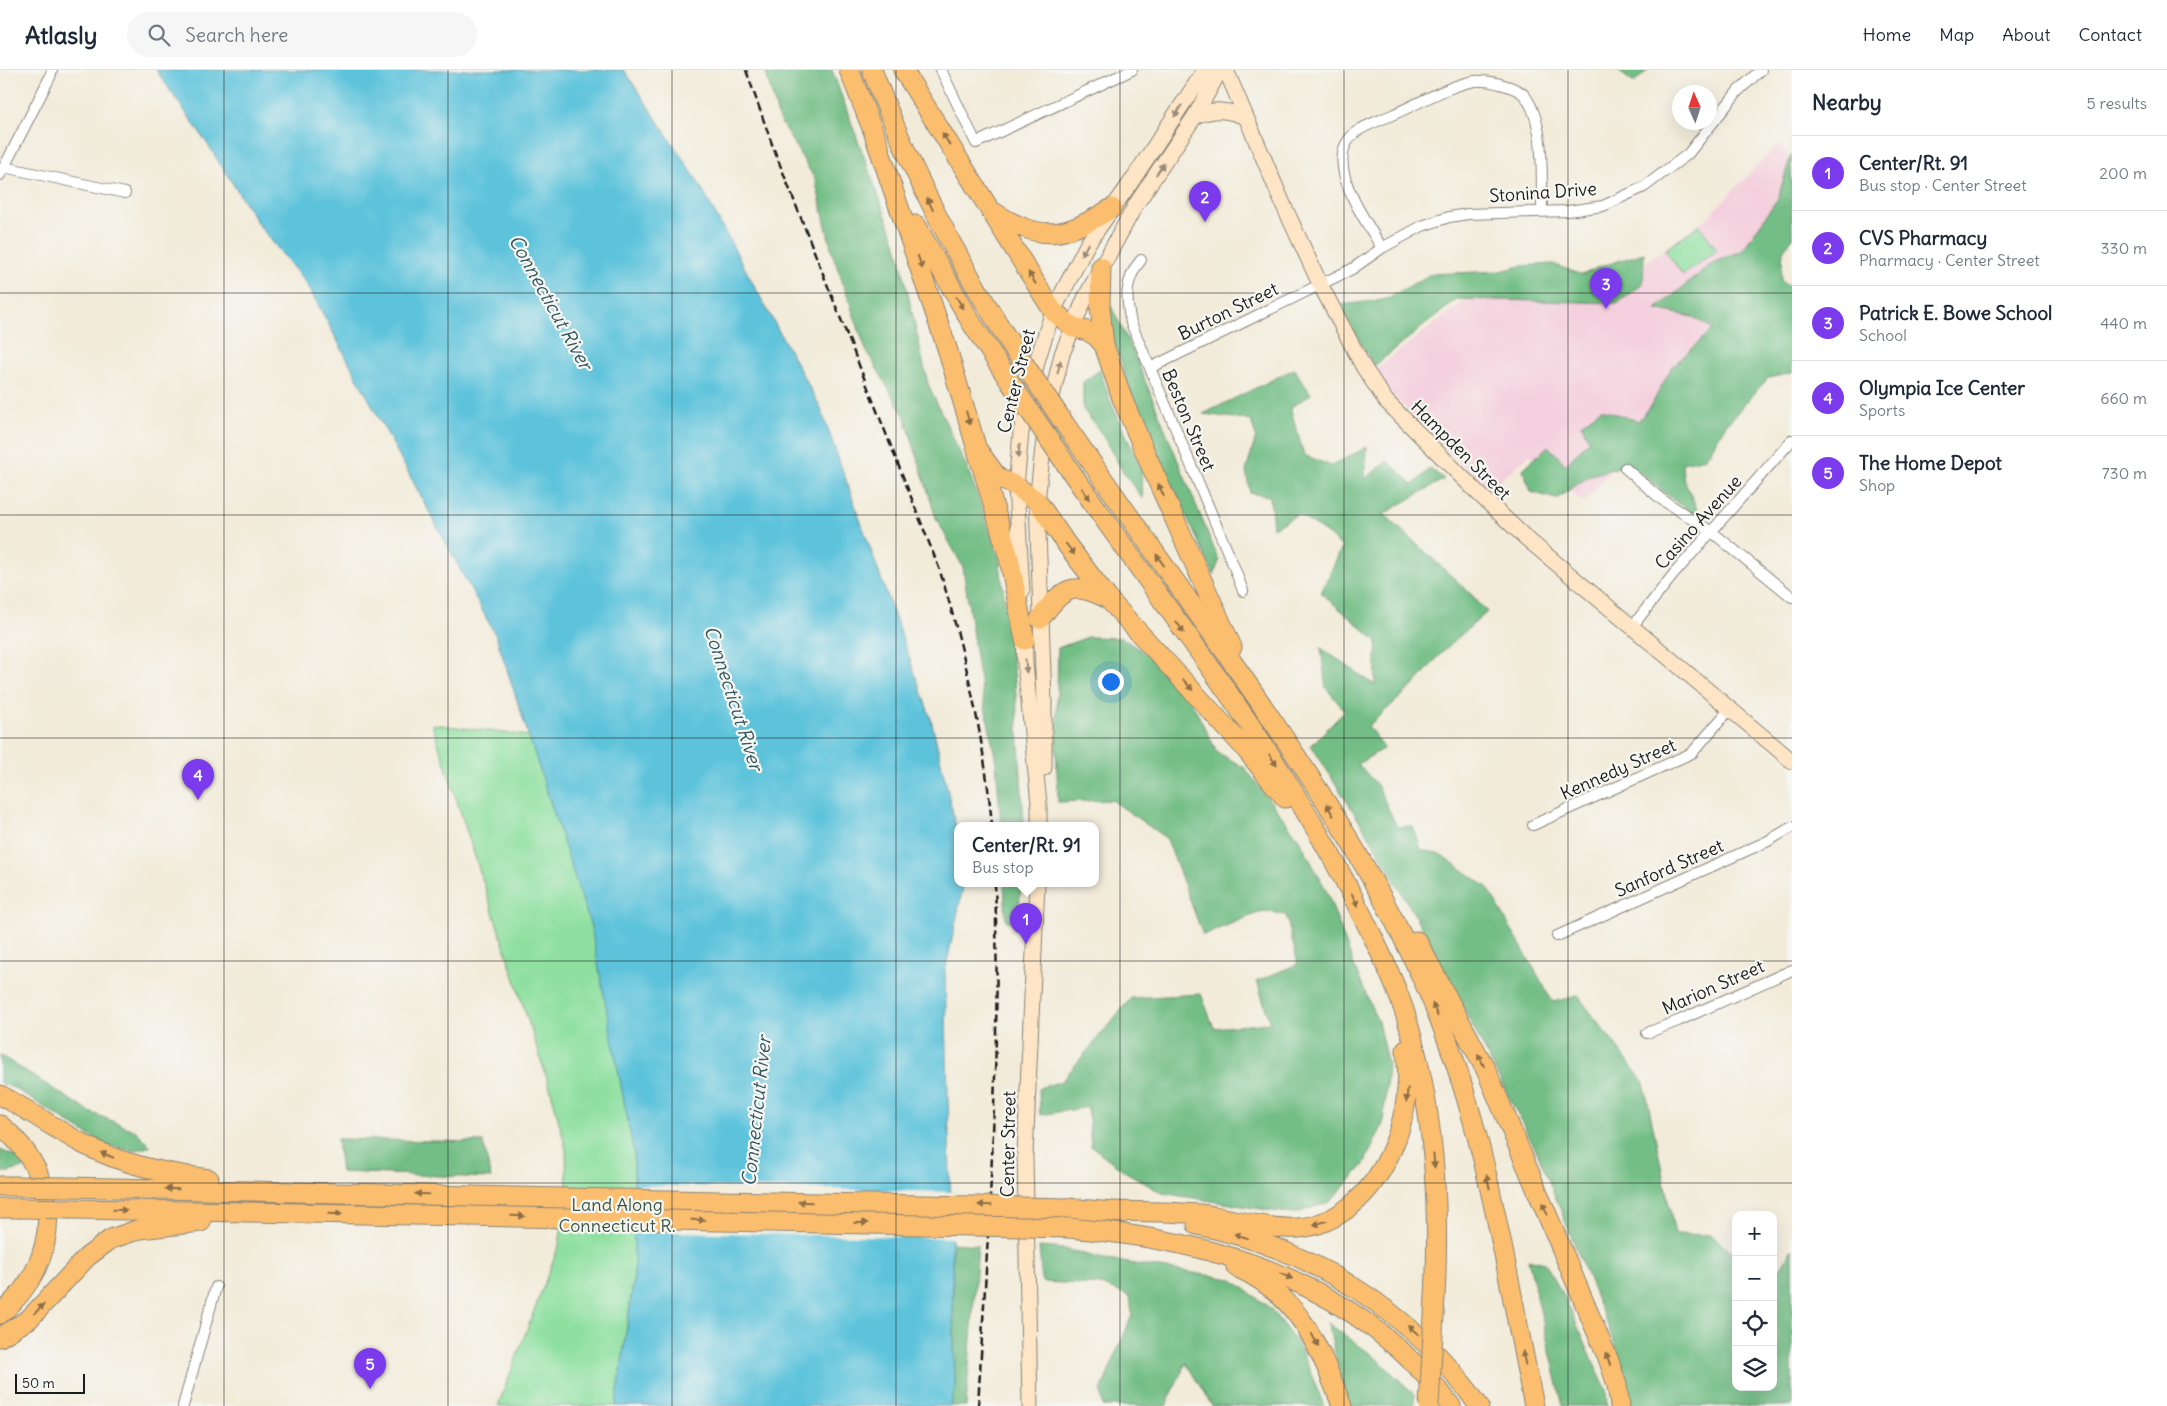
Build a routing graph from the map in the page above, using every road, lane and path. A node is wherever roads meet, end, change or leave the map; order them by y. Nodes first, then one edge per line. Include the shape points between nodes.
1 (52, 70) edge
2 (849, 70) edge
3 (872, 70) edge
4 (903, 70) edge
5 (941, 70) edge
6 (1132, 70) edge
7 (1204, 70) edge
8 (1220, 70) edge
9 (1226, 70) edge
10 (1762, 70) edge
11 (1195, 116) junction
12 (1245, 117) junction
13 (874, 134) junction
14 (2, 171) edge
15 (125, 193) dead end
16 (1112, 208) junction
17 (989, 210) junction
18 (1542, 211) junction
19 (1382, 248) junction
20 (1141, 260) dead end
21 (1101, 267) junction
22 (1320, 284) junction
23 (1053, 311) junction
24 (1074, 328) junction
25 (1104, 345) junction
26 (1150, 368) junction
27 (1792, 440) edge
28 (977, 449) junction
29 (1625, 468) dead end
30 (1016, 486) junction
31 (1036, 501) junction
32 (1712, 532) junction
33 (1243, 591) dead end
34 (1792, 596) edge
35 (1110, 600) junction
36 (1040, 619) junction
37 (1631, 628) junction
38 (1025, 640) junction
39 (1254, 693) junction
40 (1729, 710) junction
41 (1792, 761) edge
42 (1039, 804) junction
43 (1039, 822) edge
44 (1534, 825) dead end
45 (1792, 826) edge
46 (1355, 852) junction
47 (1340, 873) junction
48 (1037, 887) edge
49 (1557, 936) dead end
50 (1384, 962) junction
51 (1792, 970) edge
52 (1647, 1032) dead end
53 (0, 1095) edge
54 (0, 1126) edge
55 (7, 1186) edge
56 (292, 1191) junction
57 (9, 1208) edge
58 (1112, 1211) junction
59 (300, 1213) junction
60 (1127, 1235) junction
61 (37, 1264) junction
62 (216, 1287) dead end
63 (0, 1305) edge
64 (0, 1314) edge
65 (0, 1337) edge
66 (183, 1406) edge
67 (1030, 1406) edge
68 (1342, 1406) edge
69 (1429, 1406) edge
70 (1451, 1406) edge
71 (1479, 1406) edge
72 (1534, 1406) edge
73 (1620, 1406) edge

1 - 14 street
2 - 13 highway
39 -> 3 highway, bridge via 1016,352 935,214
17 -> 4 highway
5 - 6 street via 976,143
7 -> 16 main road, Center Street
8 - 11 main road, Center Street
9 - 12 main road, Hampden Street
10 - 18 street, Stonina Drive via 1738,91 1688,154 1644,187 1603,206
11 - 12 main road via 1220,110
21 -> 11 main road, Center Street via 1135,206
12 - 22 main road, Hampden Street
13 -> 28 highway via 924,277
13 -> 47 highway, bridge via 902,197 971,322 1059,454 1269,754
14 - 15 street
16 - 17 highway via 1068,232 1050,233 1019,228
16 -> 23 main road, Center Street via 1088,243
23 -> 17 highway
18 - 19 street, Stonina Drive via 1449,217 1422,226
18 - 19 street via 1535,115 1524,94 1496,82 1476,81 1457,86 1355,132 1346,144 1342,165 1349,189
19 - 22 street, Stonina Drive via 1352,269
20 - 26 street, Beston Street via 1128,283 1126,298 1131,323
21 - 24 main road, Center Street
21 - 25 highway via 1100,307
22 - 26 street, Burton Street
22 - 37 main road, Hampden Street via 1364,368 1386,400 1526,538
23 - 24 highway
23 -> 30 main road, Center Street via 1027,398
24 - 25 highway via 1088,331
31 -> 24 main road, Center Street via 1046,422 1062,354
39 -> 25 highway via 1154,473 1122,398
26 - 33 street, Beston Street
27 - 32 street, Casino Avenue
28 - 30 highway via 998,478
28 - 38 highway via 1009,558
29 - 32 street via 1661,499
30 - 31 highway
30 - 38 main road, Center Street
31 -> 35 highway
31 - 36 main road, Center Street
32 - 34 street
32 - 37 street, Casino Avenue via 1672,575
35 - 36 highway via 1093,591 1078,588 1066,591 1056,597
35 -> 47 highway via 1254,758
36 - 42 main road, Center Street via 1044,781
37 - 40 main road, Hampden Street
38 -> 42 main road, Center Street
46 -> 39 highway
40 - 41 main road, Hampden Street
40 - 44 street, Kennedy Street via 1692,753
42 - 43 main road, Center Street
45 - 49 street, Sanford Street via 1768,841
72 -> 46 highway via 1488,1182 1457,1068 1419,973
73 -> 46 highway via 1615,1377 1606,1353 1483,1062 1408,924
47 -> 50 highway
48 - 67 main road, Center Street via 1025,1136
50 -> 58 highway via 1404,1038 1407,1095 1391,1151 1376,1178 1356,1202 1328,1221 1295,1228 1192,1214
50 -> 69 highway, bridge via 1413,1041 1430,1121 1437,1208
51 - 52 street, Marion Street
56 -> 53 highway via 130,1164 82,1144
54 - 61 highway via 20,1143 35,1166 47,1198 47,1227
56 -> 55 highway, bridge
58 -> 56 highway, bridge
57 -> 59 highway, bridge
71 -> 58 highway via 1451,1369 1416,1333 1374,1301 1322,1269 1283,1251 1219,1230
59 -> 60 highway, bridge via 1069,1228
65 -> 59 highway via 36,1312 91,1253 122,1234 163,1226
60 -> 68 highway via 1232,1265 1274,1289 1312,1334
60 -> 70 highway via 1226,1255 1305,1284 1389,1340 1415,1363
61 - 63 highway via 22,1286
61 - 64 highway via 19,1296
62 - 66 street

